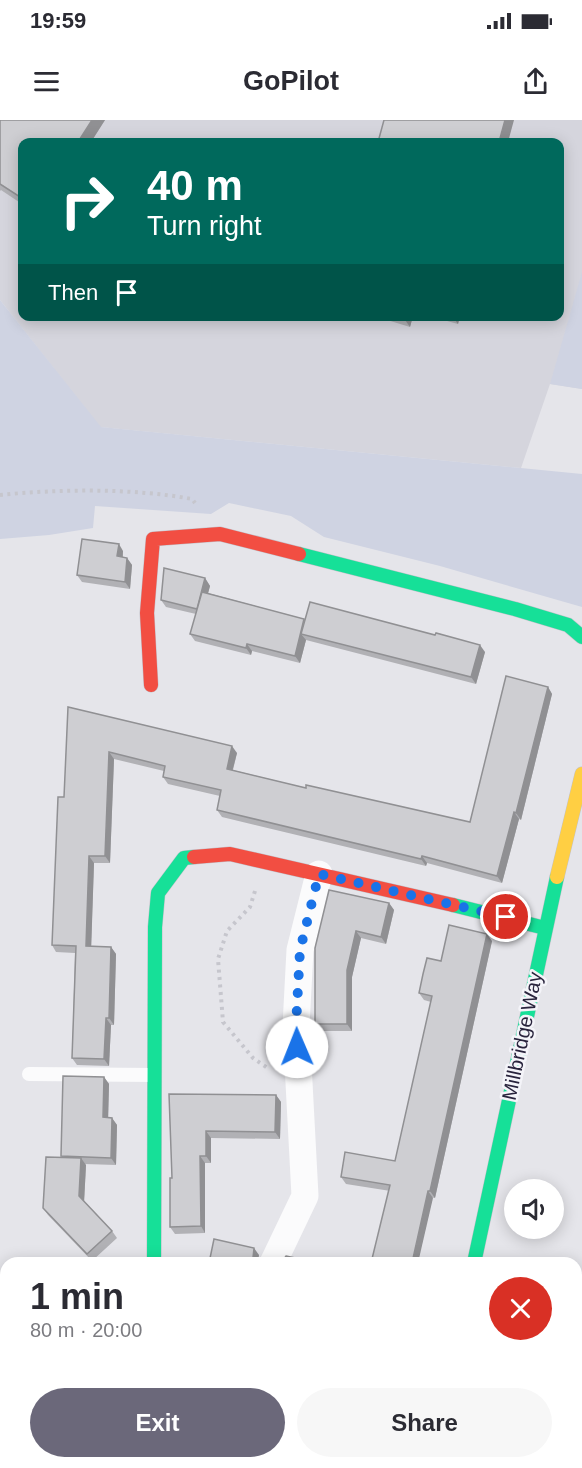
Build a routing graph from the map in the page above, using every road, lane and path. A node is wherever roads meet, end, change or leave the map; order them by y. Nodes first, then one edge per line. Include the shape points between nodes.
1 (0, 495) edge
2 (194, 536) junction
3 (582, 637) edge
4 (151, 685) dead end
5 (582, 774) edge
6 (265, 862) junction
7 (319, 874) junction
8 (545, 928) junction
9 (29, 1074) dead end
10 (154, 1075) junction
11 (299, 1090) junction
12 (154, 1257) edge
13 (276, 1257) edge
14 (475, 1257) edge

1 - 2 path via 164,494 192,500 196,505
2 - 3 street via 220,534 515,609 568,625
2 - 4 street via 153,539 147,613
5 - 8 street, Millbridge Way
6 - 7 street
6 - 10 street via 230,854 184,858 158,893
6 - 11 path via 250,907 227,931 218,958 224,1022 253,1058
7 - 8 street
7 - 11 street via 300,950 296,1026
8 - 14 street, Millbridge Way
9 - 10 lane
10 - 12 street
11 - 13 street via 304,1196

